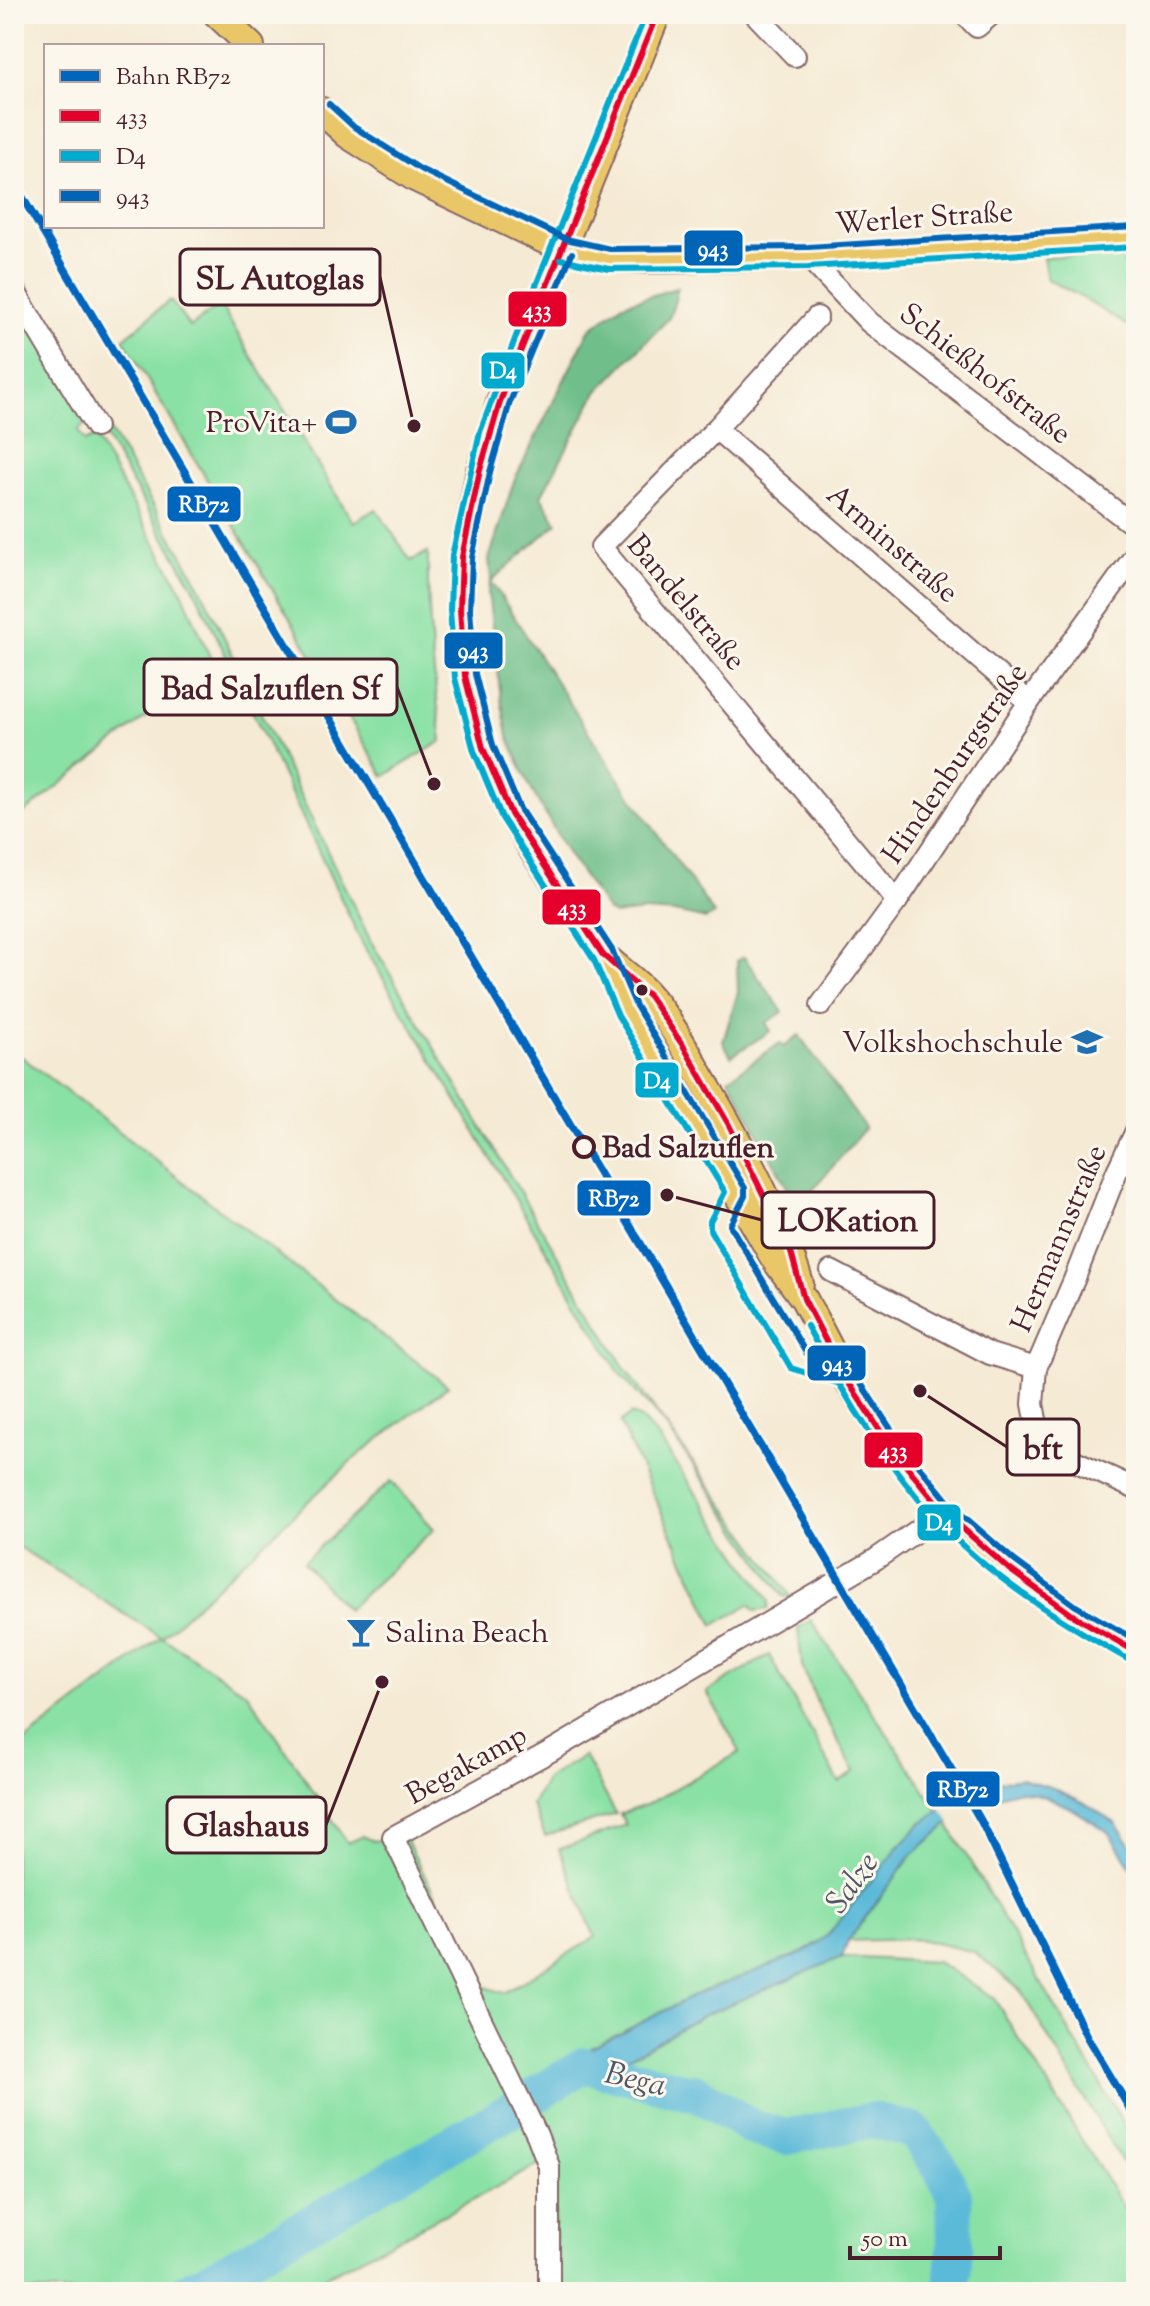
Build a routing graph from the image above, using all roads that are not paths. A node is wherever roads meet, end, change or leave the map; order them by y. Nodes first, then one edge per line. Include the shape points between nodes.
1 (217, 14) edge
2 (657, 14) edge
3 (755, 14) edge
4 (964, 14) edge
5 (992, 14) edge
6 (249, 44) edge
7 (795, 56) dead end
8 (324, 113) edge
9 (1136, 237) edge
10 (563, 249) junction
11 (808, 257) junction
12 (14, 290) edge
13 (817, 317) dead end
14 (96, 427) dead end
15 (716, 429) junction
16 (1136, 527) edge
17 (1136, 554) edge
18 (1029, 702) junction
19 (897, 901) junction
20 (821, 1005) dead end
21 (1136, 1131) edge
22 (1117, 1171) junction
23 (1136, 1181) edge
24 (831, 1271) dead end
25 (1036, 1368) junction
26 (1136, 1489) edge
27 (944, 1512) junction
28 (1136, 1652) edge
29 (549, 2292) edge

1 - 6 main road
2 - 10 main road
3 - 7 street
4 - 5 street via 977,27
8 - 10 main road, Werler Straße via 348,135 415,178
9 - 11 main road, Werler Straße
10 - 11 main road, Werler Straße via 636,260
10 - 27 main road via 501,399 462,557 465,676 483,748 511,814 603,955 649,996 684,1047 790,1249 804,1299 843,1374 890,1446
11 - 16 street, Schießhofstraße via 869,322
12 - 14 street
13 - 15 street, Bandelstraße
15 - 18 street, Arminstraße
15 - 19 street, Bandelstraße via 601,547
17 - 18 street, Hindenburgstraße
18 - 19 street, Hindenburgstraße
19 - 20 street, Hindenburgstraße
21 - 22 street, Hermannstraße
22 - 23 street
22 - 25 street, Hermannstraße
24 - 25 street, Hermannstraße via 990,1354
25 - 26 street, Hermannstraße via 1033,1404 1038,1430 1051,1450
27 - 28 main road via 1021,1578
27 - 29 street, Begakamp via 876,1559 551,1751 393,1837 549,2166

